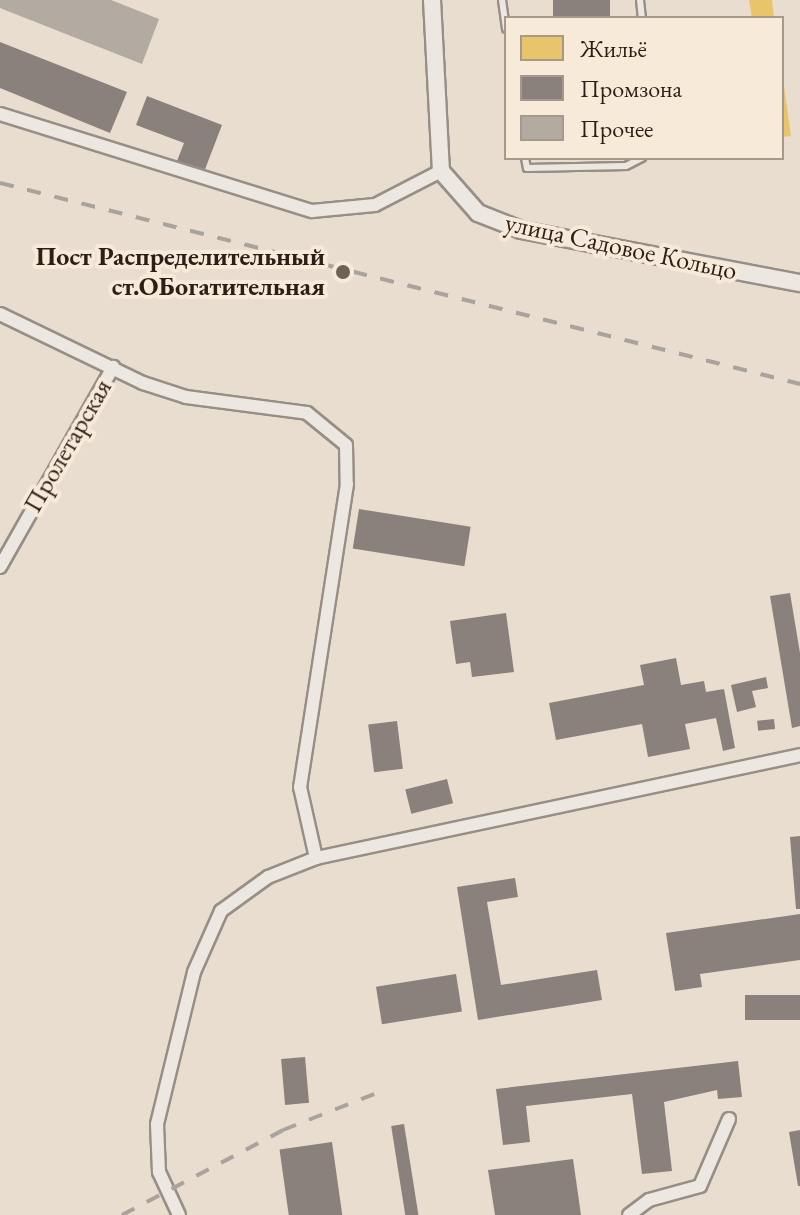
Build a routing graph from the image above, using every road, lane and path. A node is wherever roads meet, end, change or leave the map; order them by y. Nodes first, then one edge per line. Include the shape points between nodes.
1 (432, 0) edge
2 (0, 114) edge
3 (525, 160) edge
4 (638, 160) edge
5 (441, 171) junction
6 (800, 283) edge
7 (0, 314) edge
8 (113, 367) junction
9 (0, 567) edge
10 (800, 755) edge
11 (316, 858) junction
12 (729, 1119) dead end
13 (179, 1215) edge
14 (629, 1215) edge

1 - 5 street
2 - 5 street via 312,211 375,205
3 - 4 lane via 527,168 626,166
5 - 6 street, улица Садовое Кольцо via 478,213 521,230
7 - 8 street
8 - 9 street, Пролетарская
8 - 11 street via 186,397 307,413 346,445 347,484 300,787
10 - 11 street
11 - 13 street via 268,877 221,911 194,972 157,1124 159,1172
12 - 14 street via 700,1186 649,1200

